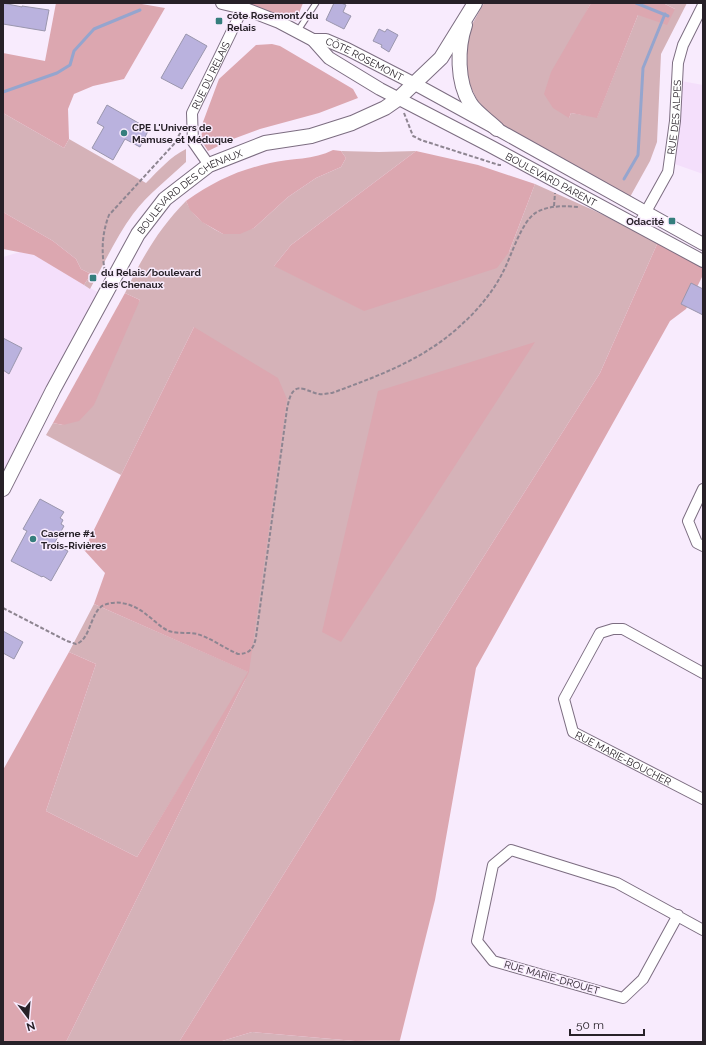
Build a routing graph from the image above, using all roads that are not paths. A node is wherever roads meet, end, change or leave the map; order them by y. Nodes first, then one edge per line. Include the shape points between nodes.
1 (227, 3) edge
2 (316, 3) edge
3 (703, 5) edge
4 (473, 7) edge
5 (243, 8) junction
6 (297, 32) junction
7 (313, 40) junction
8 (415, 84) junction
9 (398, 99) junction
10 (497, 129) junction
11 (209, 164) junction
12 (646, 212) junction
13 (638, 226) junction
14 (703, 244) edge
15 (703, 261) edge
16 (3, 489) edge
17 (703, 489) edge
18 (703, 546) edge
19 (703, 673) edge
20 (703, 799) edge
21 (678, 915) junction
22 (703, 930) edge

1 - 5 street, CÔTE ROSEMONT
2 - 6 lane
3 - 12 street, RUE DES ALPES via 683,45 678,63 675,121 668,172
4 - 8 main road, BOULEVARD DES CHENAUX via 441,58
4 - 10 main road via 464,30 459,63 463,86 470,104
5 - 6 street, CÔTE ROSEMONT via 280,22
5 - 11 street, RUE DU RELAIS via 192,113 193,142
6 - 7 street, CÔTE ROSEMONT
7 - 8 street, CÔTE ROSEMONT via 326,40 347,49
7 - 9 street, CÔTE ROSEMONT via 329,58
8 - 9 main road, BOULEVARD DES CHENAUX
8 - 10 street, BOULEVARD PARENT
9 - 11 main road, BOULEVARD DES CHENAUX via 352,123 311,136 266,143
9 - 13 street, BOULEVARD PARENT
10 - 12 street, BOULEVARD PARENT
11 - 16 main road, BOULEVARD DES CHENAUX via 165,199 138,234 53,390
12 - 13 street, RUE DES ALPES
12 - 14 street, BOULEVARD PARENT
13 - 15 street, BOULEVARD PARENT
17 - 18 street via 688,521 697,543
19 - 20 street, RUE MARIE-BOUCHER via 623,629 613,629 600,633 564,699 573,732
21 - 21 street, RUE MARIE-DROUET via 617,883 511,850 493,866 477,942 493,960 624,998 643,979
21 - 22 street, RUE MARIE-DROUET

